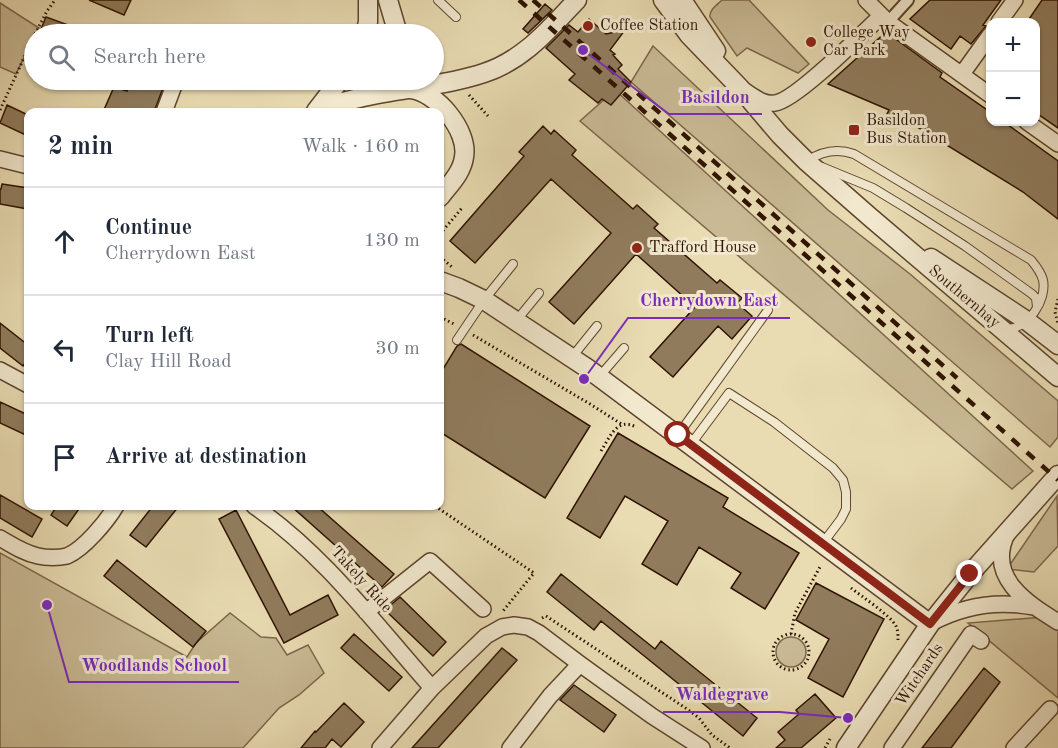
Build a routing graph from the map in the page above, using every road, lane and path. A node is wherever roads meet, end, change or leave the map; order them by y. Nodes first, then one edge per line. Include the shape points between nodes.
1 (55, 0) edge
2 (368, 0) edge
3 (388, 0) edge
4 (438, 0) edge
5 (577, 0) edge
6 (663, 0) edge
7 (682, 0) edge
8 (866, 0) edge
9 (908, 0) edge
10 (1015, 0) edge
11 (456, 17) dead end
12 (1002, 18) edge
13 (884, 19) junction
14 (40, 24) edge
15 (368, 24) edge
16 (395, 24) edge
17 (986, 41) edge
18 (24, 59) edge
19 (962, 74) junction
20 (444, 80) edge
21 (740, 88) junction
22 (172, 90) edge
23 (332, 90) edge
24 (400, 90) edge
25 (411, 90) edge
26 (986, 92) edge
27 (469, 94) dead end
28 (166, 108) edge
29 (318, 108) edge
30 (327, 108) edge
31 (443, 108) edge
32 (444, 109) edge
33 (0, 110) edge
34 (488, 116) dead end
35 (1033, 126) edge
36 (1058, 144) edge
37 (0, 159) edge
38 (806, 161) junction
39 (24, 165) edge
40 (444, 192) edge
41 (462, 208) dead end
42 (870, 217) junction
43 (444, 229) edge
44 (444, 260) edge
45 (513, 264) dead end
46 (453, 267) dead end
47 (444, 283) edge
48 (539, 293) dead end
49 (1058, 299) edge
50 (484, 300) junction
51 (768, 310) dead end
52 (1032, 314) junction
53 (444, 319) edge
54 (516, 321) junction
55 (995, 324) junction
56 (1058, 324) edge
57 (597, 326) dead end
58 (464, 330) junction
59 (457, 340) dead end
60 (1058, 345) edge
61 (624, 348) dead end
62 (572, 357) junction
63 (0, 370) edge
64 (599, 377) junction
65 (1058, 377) edge
66 (24, 383) edge
67 (623, 425) junction
68 (638, 428) dead end
69 (684, 439) junction
70 (602, 451) dead end
71 (1058, 475) edge
72 (113, 510) edge
73 (259, 510) edge
74 (441, 510) edge
75 (1012, 525) junction
76 (0, 538) edge
77 (823, 543) junction
78 (821, 565) dead end
79 (847, 585) dead end
80 (1036, 608) junction
81 (483, 609) dead end
82 (366, 612) junction
83 (1058, 622) edge
84 (930, 624) junction
85 (498, 629) junction
86 (791, 634) junction
87 (981, 641) dead end
88 (898, 643) dead end
89 (580, 664) junction
90 (432, 688) junction
91 (1050, 709) dead end
92 (838, 744) edge
93 (380, 748) edge
94 (510, 748) edge
95 (702, 748) edge
96 (825, 748) edge
97 (892, 748) edge
98 (1014, 748) edge

1 - 14 path
2 - 15 street
3 - 16 street
4 - 11 lane
5 - 20 street via 534,44 505,64 477,75
6 - 21 street, Southernhay via 688,35
7 - 21 street, Southernhay
8 - 13 street
9 - 13 street
10 - 12 street
13 - 19 street
13 - 21 street via 787,99 768,103
17 - 19 street
18 - 33 path
19 - 26 street
21 - 38 street, Southernhay
22 - 28 street
23 - 29 street
24 - 30 street
25 - 31 street via 422,92
27 - 34 path
32 - 40 street via 459,131 465,156
35 - 36 street
37 - 39 street
38 - 42 street, Southernhay
38 - 52 lane via 873,188 965,246 1036,298
38 - 52 lane via 829,151 854,154 1031,260 1040,271 1044,288
41 - 43 path
42 - 52 street, Southernhay
42 - 55 street, Southernhay
44 - 46 path
45 - 50 lane
47 - 50 street
48 - 54 lane
49 - 56 path
50 - 54 street
50 - 58 lane
51 - 69 lane
52 - 55 lane via 1015,329
52 - 60 street, Southernhay
53 - 58 path
54 - 62 street
55 - 65 street, Southernhay
57 - 62 lane
58 - 59 lane
58 - 67 path
61 - 64 lane
62 - 64 street
63 - 66 street
64 - 69 street
67 - 68 path
67 - 70 path via 615,429
69 - 77 street
69 - 77 lane via 729,393 774,423 843,480 846,508
71 - 75 street
72 - 76 street via 88,540 66,556 41,557
73 - 82 street, Takely Ride via 303,544
74 - 85 path via 534,573 494,622
75 - 80 street via 1002,546 1003,570 1017,592
75 - 84 street
77 - 84 street
78 - 86 path via 795,613
79 - 88 path via 891,619
80 - 83 street
80 - 84 street via 983,604
81 - 82 street via 430,561
82 - 90 street, Takely Ride
84 - 92 street
85 - 89 street via 528,627
85 - 90 street
86 - 86 path via 802,638 809,653 801,668 789,670 778,665 773,654 775,642
87 - 97 street, Witchards via 971,633
89 - 94 street
89 - 95 street
90 - 93 street
91 - 98 street
92 - 96 path

